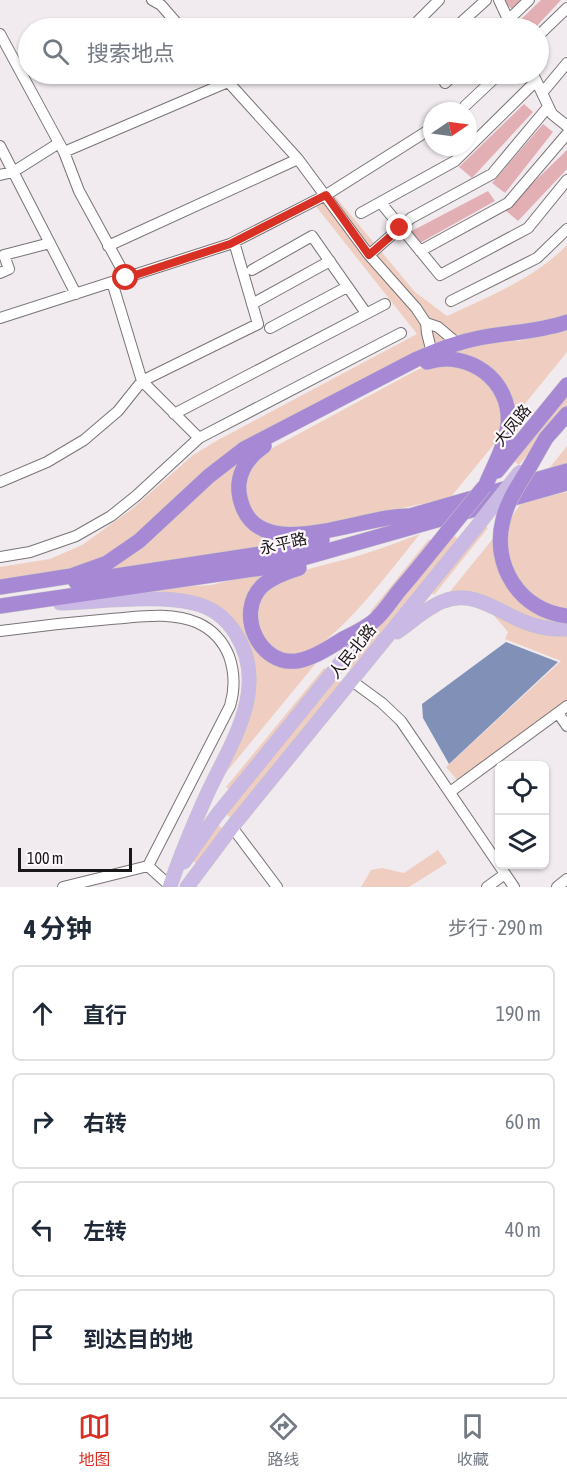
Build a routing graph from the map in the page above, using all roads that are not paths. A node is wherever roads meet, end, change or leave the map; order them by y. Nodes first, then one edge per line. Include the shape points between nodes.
1 (152, 0) edge
2 (439, 0) edge
3 (486, 0) edge
4 (499, 0) edge
5 (529, 0) edge
6 (567, 8) edge
7 (172, 18) edge
8 (421, 18) edge
9 (466, 18) edge
10 (505, 18) edge
11 (514, 18) edge
12 (549, 25) edge
13 (0, 34) edge
14 (567, 63) edge
15 (18, 68) edge
16 (27, 84) edge
17 (210, 84) edge
18 (229, 84) edge
19 (488, 84) edge
20 (527, 84) edge
21 (538, 84) edge
22 (542, 93) junction
23 (469, 102) edge
24 (548, 107) junction
25 (567, 126) edge
26 (423, 134) edge
27 (0, 146) edge
28 (61, 148) junction
29 (298, 159) junction
30 (13, 171) junction
31 (0, 175) edge
32 (567, 180) edge
33 (326, 195) junction
34 (381, 203) junction
35 (361, 213) dead end
36 (400, 228) junction
37 (567, 230) edge
38 (234, 242) junction
39 (50, 243) junction
40 (108, 246) junction
41 (420, 251) junction
42 (369, 255) junction
43 (330, 261) junction
44 (252, 270) dead end
45 (0, 273) edge
46 (126, 278) junction
47 (112, 282) junction
48 (348, 287) junction
49 (76, 294) junction
50 (451, 301) dead end
51 (252, 304) junction
52 (385, 304) dead end
53 (366, 313) junction
54 (0, 318) edge
55 (567, 322) edge
56 (426, 323) junction
57 (270, 328) dead end
58 (401, 333) dead end
59 (457, 343) junction
60 (432, 352) junction
61 (142, 381) junction
62 (567, 385) edge
63 (174, 414) junction
64 (567, 414) edge
65 (199, 438) junction
66 (525, 469) junction
67 (567, 471) edge
68 (0, 482) edge
69 (567, 483) edge
70 (486, 485) junction
71 (409, 523) junction
72 (0, 557) edge
73 (0, 587) edge
74 (1, 602) edge
75 (567, 616) edge
76 (375, 621) junction
77 (567, 629) edge
78 (0, 631) edge
79 (375, 651) junction
80 (336, 669) junction
81 (352, 681) junction
82 (562, 709) edge
83 (567, 726) edge
84 (450, 792) junction
85 (217, 815) junction
86 (232, 827) junction
87 (148, 866) junction
88 (505, 874) junction
89 (567, 879) edge
90 (170, 886) edge
91 (63, 887) edge
92 (187, 887) edge
93 (277, 887) edge
94 (487, 887) edge
95 (514, 887) edge
96 (556, 887) edge

1 - 7 street
2 - 8 street
3 - 9 street
4 - 10 street
5 - 11 street
6 - 12 street
13 - 15 street
14 - 22 street
16 - 28 street
17 - 28 street
18 - 29 street
19 - 23 street
20 - 34 street via 455,161
21 - 22 street
22 - 24 street
24 - 25 street
24 - 36 street via 492,174 411,218
25 - 41 street via 507,203
26 - 33 street
27 - 30 street
28 - 30 street
28 - 40 street
29 - 33 street
29 - 40 street
30 - 31 street
30 - 39 street
32 - 41 street via 528,228 440,275
33 - 38 street
33 - 42 street
34 - 35 street
34 - 36 street
36 - 41 street
36 - 42 street
37 - 50 street via 537,258
38 - 46 street
38 - 51 street
39 - 45 street via 4,255 9,269
39 - 49 street
40 - 46 street
42 - 56 street
43 - 44 street via 312,236
43 - 48 street
43 - 51 street
46 - 47 street
47 - 49 street
47 - 61 street
48 - 53 street
48 - 57 street
49 - 54 street
51 - 61 street via 258,324
52 - 53 street
53 - 63 street
55 - 59 highway
56 - 59 street via 438,327
56 - 60 street
58 - 65 street
59 - 60 highway
60 - 73 highway via 248,447 209,476 139,542 107,562 72,576
61 - 63 street
61 - 68 street via 118,411 84,440 47,462
62 - 70 highway, 大凤路
63 - 65 street
64 - 66 highway
65 - 72 street via 111,516 76,536 30,552
66 - 75 highway, bridge via 504,517 501,557 522,595 546,611
66 - 79 main road, 人民北路, bridge
67 - 71 highway, 永平路
69 - 71 highway, 永平路
70 - 71 highway via 507,428 505,401 496,382 481,368 451,358 422,364 263,447 248,460 240,479 239,494 246,514 258,527 273,534 306,534 390,516
70 - 76 highway, 人民北路, bridge
71 - 74 highway, 永平路
71 - 76 highway via 363,549 275,577 258,592 250,610 252,629 262,646 277,658 290,661 323,651
74 - 90 main road via 185,601 217,613 238,638 249,671 246,707 184,845
76 - 80 main road, 人民北路
77 - 79 main road via 534,626 484,602 458,598 436,604
78 - 87 street via 164,616 198,623 224,646 234,677 230,706
79 - 81 main road, 人民北路
80 - 81 main road
80 - 85 main road, 人民北路
81 - 84 street via 397,716
81 - 86 main road, 人民北路
82 - 83 street
82 - 84 street
84 - 88 street
85 - 86 main road
85 - 90 main road, 人民北路
86 - 92 main road, 人民北路
86 - 93 street
87 - 90 street
87 - 91 street
88 - 94 street
88 - 95 street
89 - 96 street

